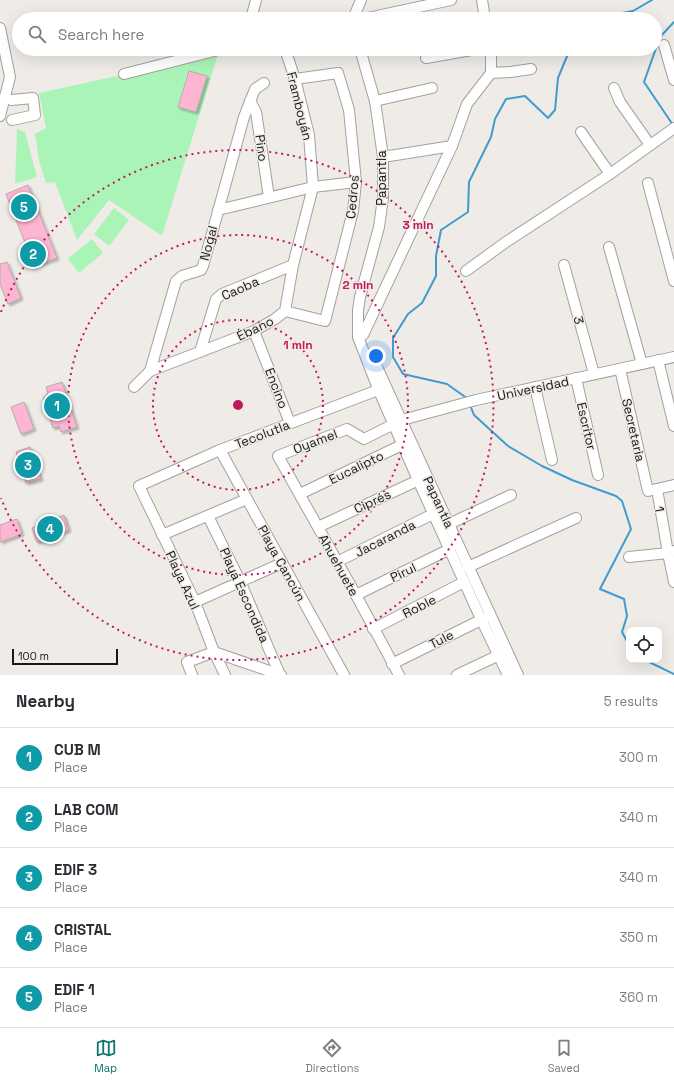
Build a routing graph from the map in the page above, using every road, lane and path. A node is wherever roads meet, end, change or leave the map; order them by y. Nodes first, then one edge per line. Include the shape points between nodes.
1 (256, 0) edge
2 (361, 0) edge
3 (451, 0) edge
4 (482, 0) edge
5 (253, 12) edge
6 (356, 12) edge
7 (395, 12) edge
8 (485, 12) edge
9 (0, 28) edge
10 (664, 45) dead end
11 (195, 56) edge
12 (287, 56) edge
13 (362, 56) edge
14 (437, 56) edge
15 (491, 56) edge
16 (426, 58) dead end
17 (532, 68) dead end
18 (491, 73) junction
19 (124, 74) dead end
20 (295, 79) junction
21 (674, 80) edge
22 (264, 83) dead end
23 (432, 88) dead end
24 (614, 88) dead end
25 (6, 95) edge
26 (250, 101) junction
27 (375, 101) junction
28 (0, 116) edge
29 (12, 120) dead end
30 (670, 131) edge
31 (581, 132) dead end
32 (650, 145) junction
33 (452, 146) junction
34 (383, 157) junction
35 (610, 174) junction
36 (356, 182) junction
37 (648, 183) dead end
38 (313, 187) junction
39 (269, 197) junction
40 (218, 210) junction
41 (609, 247) dead end
42 (293, 265) junction
43 (564, 265) dead end
44 (466, 271) dead end
45 (674, 281) edge
46 (358, 310) junction
47 (284, 311) junction
48 (372, 318) junction
49 (254, 331) junction
50 (360, 334) junction
51 (200, 352) junction
52 (674, 357) edge
53 (658, 360) junction
54 (642, 364) junction
55 (620, 369) junction
56 (150, 371) junction
57 (594, 374) junction
58 (576, 378) junction
59 (134, 387) dead end
60 (535, 387) junction
61 (382, 389) junction
62 (398, 422) junction
63 (290, 423) junction
64 (674, 426) edge
65 (407, 443) junction
66 (220, 450) junction
67 (278, 456) joint
68 (552, 460) dead end
69 (598, 474) dead end
70 (422, 478) junction
71 (674, 485) edge
72 (139, 486) joint
73 (652, 490) junction
74 (300, 494) junction
75 (511, 495) dead end
76 (247, 500) junction
77 (433, 514) junction
78 (208, 516) junction
79 (576, 518) dead end
80 (449, 524) junction
81 (318, 527) junction
82 (162, 535) junction
83 (450, 549) junction
84 (671, 552) edge
85 (629, 557) dead end
86 (337, 562) junction
87 (282, 563) junction
88 (468, 567) junction
89 (240, 581) junction
90 (464, 582) junction
91 (674, 582) edge
92 (356, 595) junction
93 (195, 602) junction
94 (486, 617) junction
95 (374, 629) junction
96 (214, 652) junction
97 (499, 655) junction
98 (392, 664) junction
99 (192, 675) edge
100 (226, 675) edge
101 (280, 675) edge
102 (344, 675) edge
103 (399, 675) edge
104 (457, 675) edge
105 (508, 675) edge
106 (518, 675) edge

1 - 5 street
2 - 6 street
3 - 7 street
4 - 8 street
9 - 25 street via 10,77
10 - 21 street
11 - 19 street
12 - 20 street, Framboyán
13 - 27 street, Papantla
14 - 16 street
15 - 18 street
17 - 18 street
18 - 33 street via 468,104
20 - 36 street, Cedros via 338,73 348,110
20 - 38 street, Framboyán via 309,135
22 - 26 street, Nogal via 255,89
23 - 27 street
24 - 32 street via 620,102
25 - 28 street
25 - 29 street via 33,98 35,114
26 - 39 street, Pino via 256,112
26 - 40 street, Nogal
27 - 34 street, Papantla
30 - 32 street
31 - 35 street
32 - 35 street
33 - 34 street
33 - 48 street
34 - 46 street, Papantla via 383,198 379,228 364,276
35 - 44 street
36 - 38 street
36 - 47 street, Cedros via 353,211 325,321
37 - 45 street
38 - 39 street
38 - 42 street, Ébano
39 - 40 street
40 - 56 street, Nogal via 201,270 182,276 176,281
41 - 54 street
42 - 47 street, Ébano
42 - 51 street, Caoba via 222,294 216,299
43 - 57 street, 3
46 - 48 street via 365,317
46 - 50 street, Papantla
47 - 49 street, Ébano
48 - 50 street
49 - 51 street, Ébano
49 - 63 street, Encino
50 - 61 street, Papantla
51 - 56 street, Ébano
52 - 53 street, Universidad
53 - 54 street, Universidad
53 - 64 street
54 - 55 street, Universidad
55 - 57 street, Universidad
55 - 73 street, Secretaria
56 - 59 street, Nogal
57 - 58 street, Universidad
58 - 60 street, Universidad
58 - 69 street, Escritor
60 - 62 street, Universidad via 460,404
60 - 68 street
61 - 62 street, Papantla
61 - 63 street, Tecolutla
62 - 65 street, Papantla
62 - 67 street, Oyamel via 364,439 347,429
63 - 66 street, Tecolutla
65 - 70 street, Papantla
65 - 74 street, Eucalipto
66 - 72 street, Tecolutla
66 - 76 street, Playa Cancún
67 - 74 street, Ahuehuete
70 - 77 street, Papantla
70 - 80 street, Papantla
70 - 81 street, Ciprés
71 - 73 street
72 - 82 street, Playa Azul
73 - 84 street, 1
74 - 81 street, Ahuehuete
75 - 80 street
76 - 78 street
76 - 87 street, Playa Cancún
77 - 83 street, Papantla
77 - 86 street, Jacaranda
78 - 82 street
78 - 89 street, Playa Escondida
79 - 88 street
80 - 88 street, Papantla
81 - 86 street, Ahuehuete
82 - 93 street, Playa Azul
83 - 90 street, Papantla
83 - 92 street, Pirul
84 - 85 street
84 - 91 street, 1
86 - 92 street, Ahuehuete
87 - 89 street
87 - 102 street, Playa Cancún
88 - 94 street, Papantla
89 - 93 street
89 - 101 street, Playa Escondida
90 - 94 street, Papantla
90 - 95 street, Roble
92 - 95 street, Ahuehuete
93 - 96 street, Playa Azul
94 - 97 street, Papantla
94 - 98 street, Tule
94 - 106 street, Papantla
95 - 98 street, Ahuehuete
96 - 99 street via 187,662
96 - 100 street, Playa Azul
96 - 101 street
97 - 104 street
97 - 105 street, Papantla
98 - 103 street, Ahuehuete

